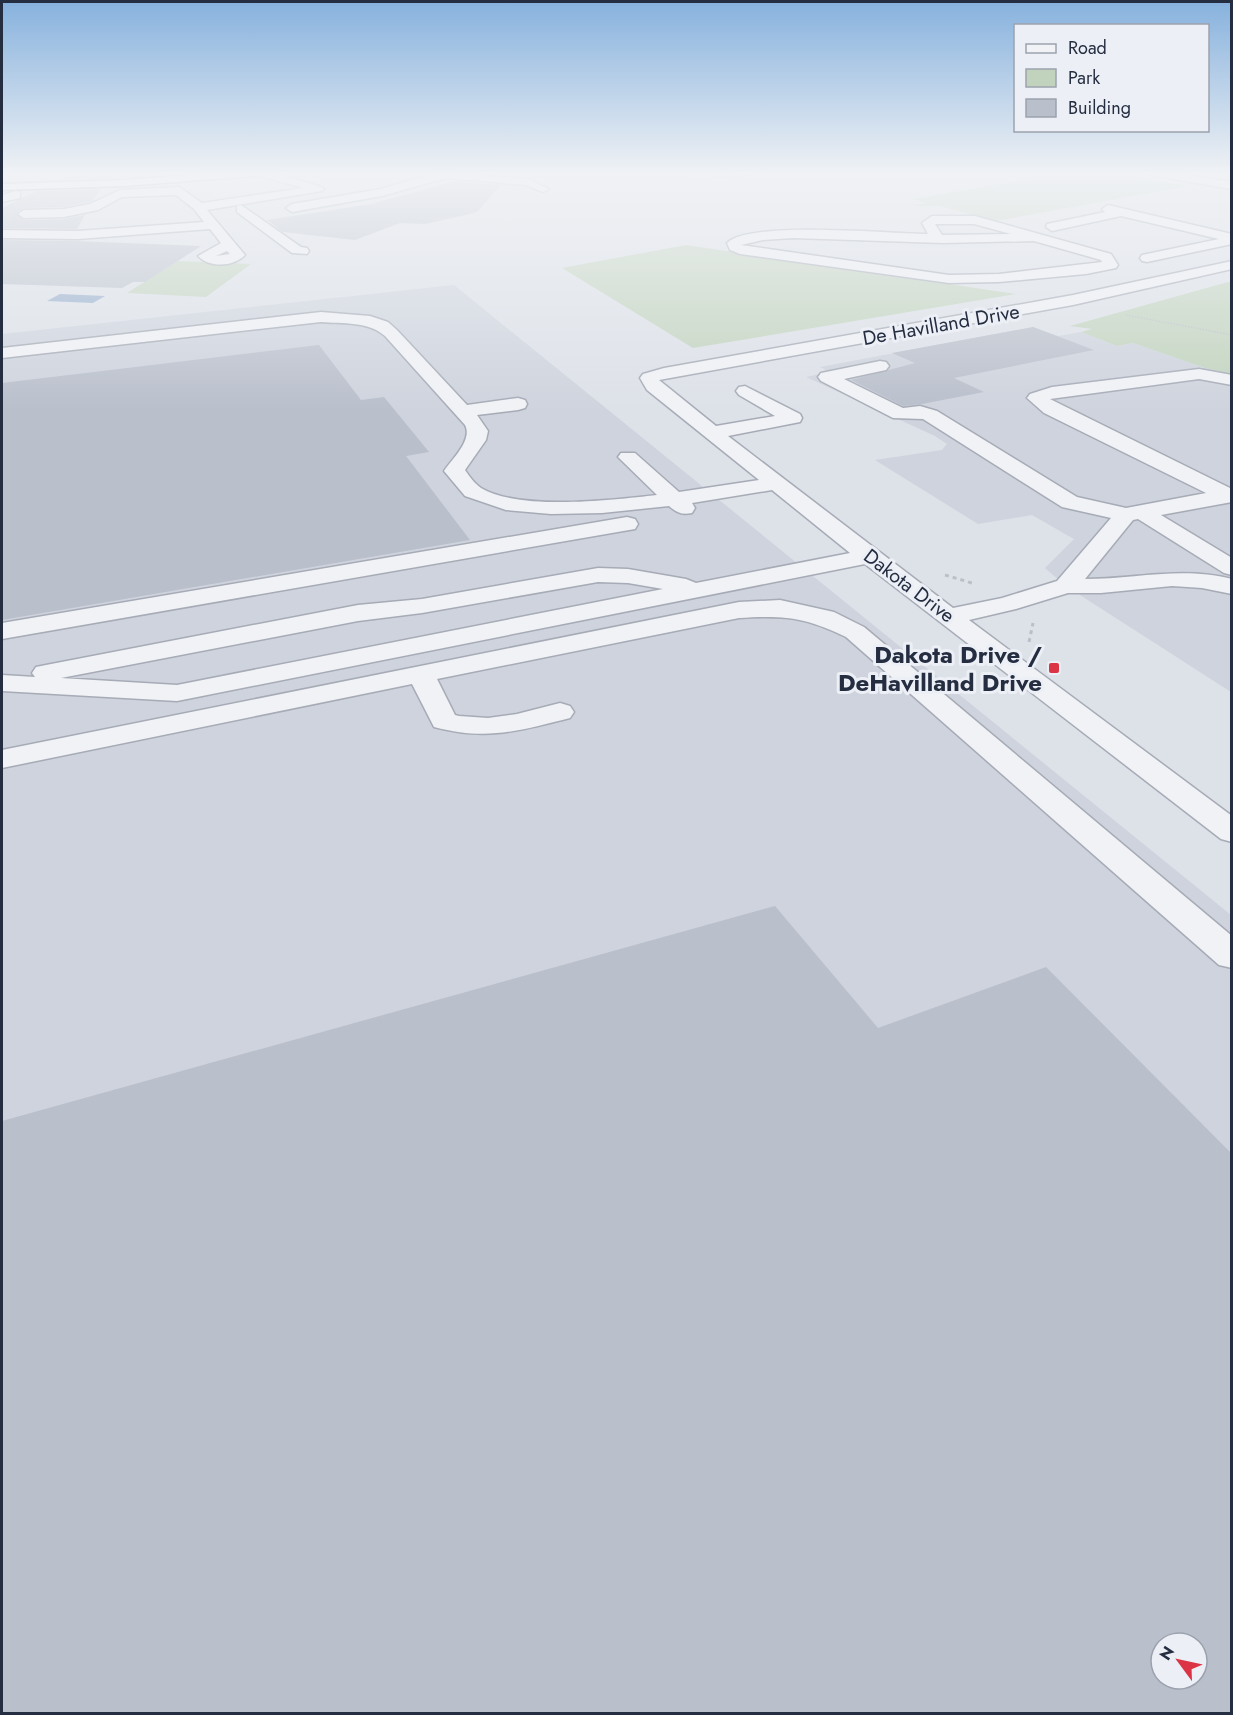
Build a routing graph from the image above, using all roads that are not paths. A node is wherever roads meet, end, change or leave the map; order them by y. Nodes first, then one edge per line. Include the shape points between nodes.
1 (755, 252) edge
2 (1089, 252) edge
3 (1186, 252) edge
4 (1232, 265) edge
5 (1052, 272) junction
6 (1169, 279) junction
7 (1110, 292) junction
8 (2, 352) edge
9 (880, 366) dead end
10 (649, 378) joint
11 (1232, 380) edge
12 (745, 391) dead end
13 (518, 404) dead end
14 (463, 411) junction
15 (712, 433) junction
16 (628, 457) dead end
17 (784, 490) junction
18 (1230, 495) edge
19 (503, 503) junction
20 (682, 506) junction
21 (1134, 513) junction
22 (513, 543) junction
23 (869, 556) junction
24 (1232, 568) edge
25 (1066, 586) junction
26 (1232, 587) edge
27 (703, 589) junction
28 (950, 616) junction
29 (2, 631) edge
30 (421, 674) junction
31 (2, 682) edge
32 (560, 712) dead end
33 (2, 759) edge
34 (1232, 832) edge
35 (1232, 956) edge

1 - 5 street via 949,279
2 - 5 street via 1107,257 1111,265
3 - 6 street via 1143,264
4 - 6 street, De Havilland Drive
5 - 7 street
6 - 7 street, De Havilland Drive
7 - 10 street, De Havilland Drive
8 - 14 street via 303,318 354,318 382,325
9 - 21 street via 827,377 900,414 930,415 1070,502
10 - 15 street, Dakota Drive via 652,386
11 - 18 street via 1199,374 1052,392 1036,399
12 - 15 street via 793,418
13 - 14 street
14 - 19 street via 478,431 454,471 456,479 473,494
15 - 17 street, Dakota Drive
16 - 20 street
17 - 20 street
17 - 23 street, Dakota Drive
18 - 21 street
19 - 20 street via 544,509
19 - 22 street
20 - 22 street
21 - 24 street
21 - 25 street
22 - 29 street
23 - 27 street
23 - 28 street, Dakota Drive
25 - 26 street via 1150,579 1215,581
25 - 28 street
27 - 31 street via 177,693
27 - 31 street via 598,575 422,606 358,613
28 - 34 street, Dakota Drive
30 - 32 street via 444,721 459,726 491,728
30 - 33 street
30 - 35 street via 739,610 780,608 825,617 855,632

